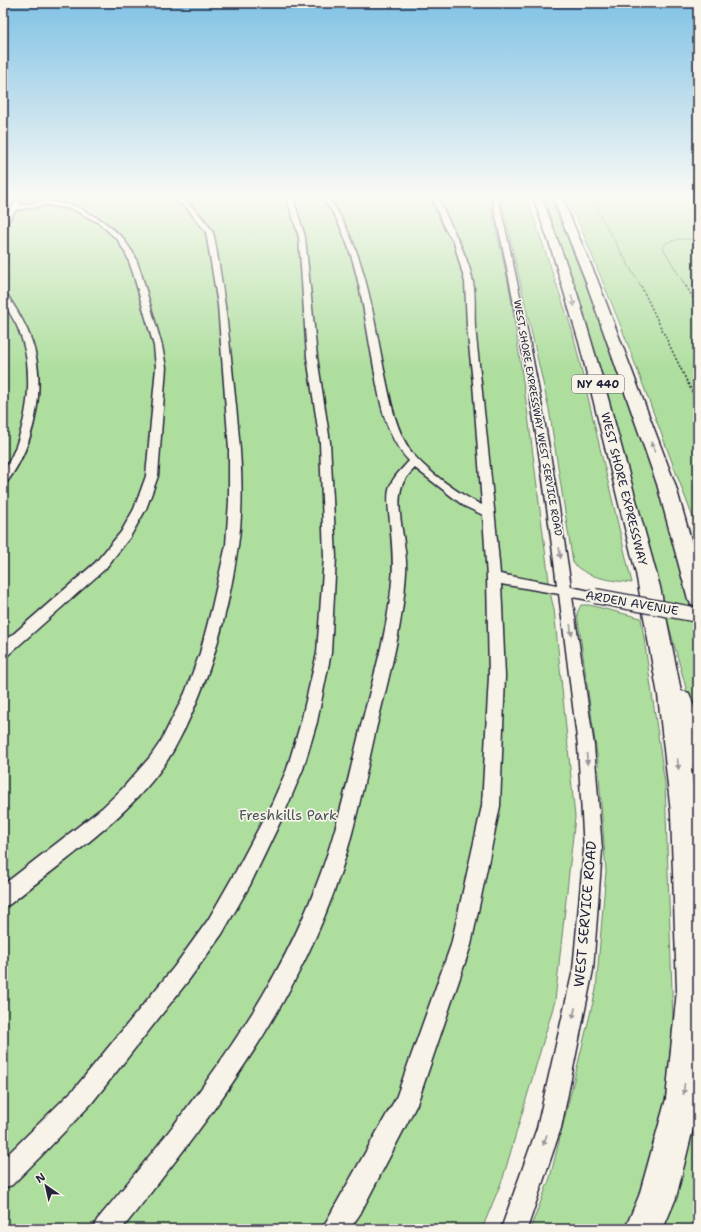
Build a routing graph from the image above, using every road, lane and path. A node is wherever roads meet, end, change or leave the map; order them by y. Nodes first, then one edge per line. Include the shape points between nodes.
1 (131, 255) edge
2 (213, 255) edge
3 (303, 255) edge
4 (354, 255) edge
5 (461, 255) edge
6 (508, 255) edge
7 (557, 255) edge
8 (581, 255) edge
9 (624, 255) edge
10 (668, 255) edge
11 (3, 295) edge
12 (698, 306) edge
13 (698, 404) edge
14 (414, 462) junction
15 (3, 480) edge
16 (666, 484) junction
17 (488, 513) junction
18 (698, 569) edge
19 (646, 574) junction
20 (494, 578) junction
21 (566, 591) junction
22 (698, 599) edge
23 (698, 615) edge
24 (3, 651) edge
25 (698, 760) edge
26 (3, 897) edge
27 (3, 1176) edge
28 (106, 1229) edge
29 (334, 1229) edge
30 (514, 1229) edge
31 (644, 1229) edge

1 - 24 street via 158,346 161,367 152,476 140,509 126,534 100,566
2 - 26 street via 222,305 234,448 235,501 232,545 206,654 193,693 167,746 156,762 108,814
3 - 27 street via 312,357 325,442 330,534 324,653 309,722 295,769 243,878 215,927 181,974 83,1096 34,1148
4 - 14 street via 365,296 389,419
5 - 17 street via 469,282
6 -> 21 street, WEST SHORE EXPRESSWAY WEST SERVICE ROAD via 534,381
7 -> 19 highway, WEST SHORE EXPRESSWAY / NY 440 via 597,379
16 -> 8 highway, NY 440
9 - 13 path via 634,270
10 - 12 path
11 - 15 street via 18,316 28,340 34,391 30,416 19,452
14 - 17 street via 468,503
14 - 28 street via 398,478 395,489 400,564 397,605 390,642 339,848 322,899 290,969 239,1054 180,1138
16 - 18 highway
16 - 22 highway, NY 440
17 - 20 street
19 - 25 highway, WEST SHORE EXPRESSWAY / NY 440
19 -> 31 highway via 670,695 684,813 693,990 684,1099 657,1198
20 - 21 street, ARDEN AVENUE
20 - 29 street via 497,676 491,806 461,945 405,1104 351,1205
21 - 23 street, ARDEN AVENUE, bridge
21 -> 30 street, WEST SERVICE ROAD via 586,746 593,850 583,970 549,1128

